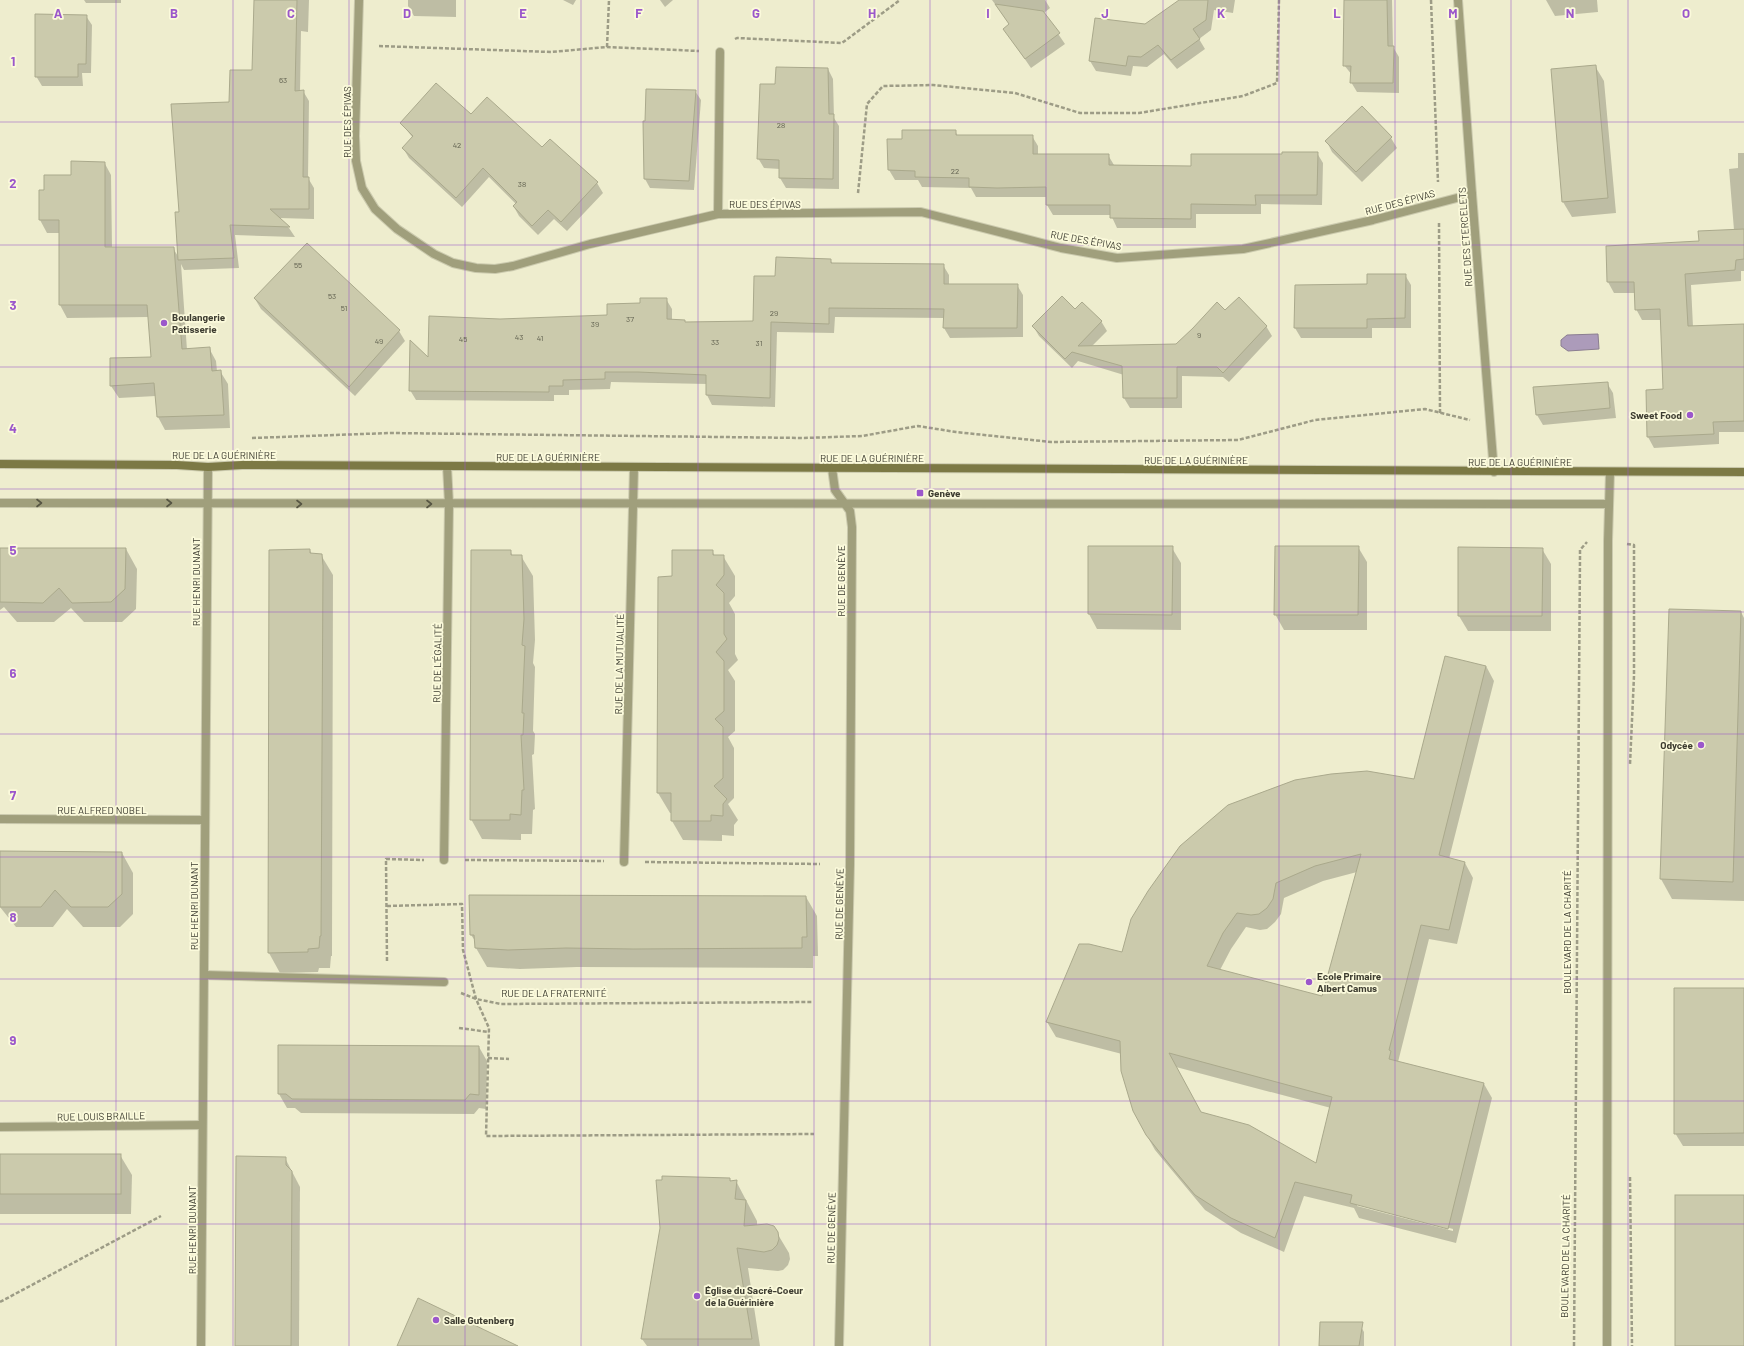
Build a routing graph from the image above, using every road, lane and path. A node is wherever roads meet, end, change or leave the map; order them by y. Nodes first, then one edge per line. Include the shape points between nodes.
1 (359, 0) edge
2 (609, 0) edge
3 (900, 0) edge
4 (1279, 0) edge
5 (1431, 0) edge
6 (1458, 0) edge
7 (358, 45) junction
8 (607, 47) junction
9 (720, 52) junction
10 (1439, 188) dead end
11 (1472, 194) junction
12 (856, 213) junction
13 (718, 214) junction
14 (1439, 219) dead end
15 (1440, 413) junction
16 (1472, 420) dead end
17 (252, 438) dead end
18 (0, 464) edge
19 (447, 466) junction
20 (208, 467) junction
21 (634, 467) junction
22 (832, 468) junction
23 (1494, 472) junction
24 (1610, 472) junction
25 (1744, 472) edge
26 (0, 503) edge
27 (207, 504) junction
28 (449, 504) junction
29 (633, 504) junction
30 (844, 504) junction
31 (1609, 504) junction
32 (1608, 541) junction
33 (1634, 545) dead end
34 (0, 819) edge
35 (204, 820) junction
36 (444, 860) joint
37 (624, 862) dead end
38 (387, 906) junction
39 (204, 975) junction
40 (387, 980) junction
41 (444, 982) joint
42 (476, 999) junction
43 (813, 1002) dead end
44 (459, 1028) dead end
45 (489, 1032) junction
46 (488, 1058) junction
47 (509, 1059) dead end
48 (202, 1125) junction
49 (0, 1127) edge
50 (814, 1134) dead end
51 (161, 1216) dead end
52 (0, 1302) edge
53 (201, 1346) edge
54 (839, 1346) edge
55 (1574, 1346) edge
56 (1607, 1346) edge

1 - 7 street, RUE DES ÉPIVAS
2 - 8 path
3 - 9 path via 842,43 737,38
4 - 12 path via 1277,83 1243,96 1139,113 1080,113 1015,93 933,85 883,86 867,104
5 - 10 path
6 - 11 street, RUE DES ETERCELETS
7 - 8 path via 551,52
7 - 13 street, RUE DES ÉPIVAS via 356,160 362,188 375,210 397,229 434,254 460,265 495,269
8 - 9 path
9 - 13 street, RUE DES ÉPIVAS
11 - 12 street, RUE DES ÉPIVAS via 1373,220 1243,249 1117,258 1061,248 922,212
11 - 23 street, RUE DES ETERCELETS
12 - 13 street, RUE DES ÉPIVAS
14 - 15 path
15 - 16 path, RUE DE LA GUÉRINIÈRE
15 - 17 path, RUE DE LA GUÉRINIÈRE via 1425,409 1315,420 1238,440 1051,442 918,426 862,436 804,438 390,433
18 - 20 main road, RUE DE LA GUÉRINIÈRE
19 - 20 main road, RUE DE LA GUÉRINIÈRE
19 - 21 main road, RUE DE LA GUÉRINIÈRE
19 - 28 street, RUE DE L'ÉGALITÉ
20 - 27 street, RUE HENRI DUNANT
21 - 22 main road, RUE DE LA GUÉRINIÈRE
21 - 29 street, RUE DE LA MUTUALITÉ
22 - 23 main road, RUE DE LA GUÉRINIÈRE
22 - 30 street, RUE DE GENÈVE via 836,490
23 - 24 main road, RUE DE LA GUÉRINIÈRE
24 - 25 main road, RUE DE LA GUÉRINIÈRE
24 - 31 street
26 -> 27 street
27 -> 28 street
27 - 35 street, RUE HENRI DUNANT
28 - 29 street
28 - 36 street, RUE DE L'ÉGALITÉ
29 - 30 street
29 - 37 street, RUE DE LA MUTUALITÉ
30 - 31 street
30 - 54 street, RUE DE GENÈVE via 850,511 852,527 850,802
31 - 32 street
32 - 33 path, BOULEVARD DE LA CHARITÉ
32 - 55 path, BOULEVARD DE LA CHARITÉ via 1589,541 1580,550
32 - 56 street
34 - 35 street, RUE ALFRED NOBEL
35 - 39 street, RUE HENRI DUNANT
36 - 38 path via 386,859
38 - 40 path
38 - 42 path via 462,904 462,950
39 - 40 street
39 - 48 street, RUE HENRI DUNANT
40 - 41 street
41 - 42 path, RUE DE LA FRATERNITÉ via 460,993
42 - 43 path, RUE DE LA FRATERNITÉ via 500,1004
42 - 45 path via 490,1028
44 - 45 path
45 - 46 path
46 - 47 path
46 - 50 path via 486,1136
48 - 49 street, RUE LOUIS BRAILLE
48 - 53 street, RUE HENRI DUNANT
51 - 52 path

